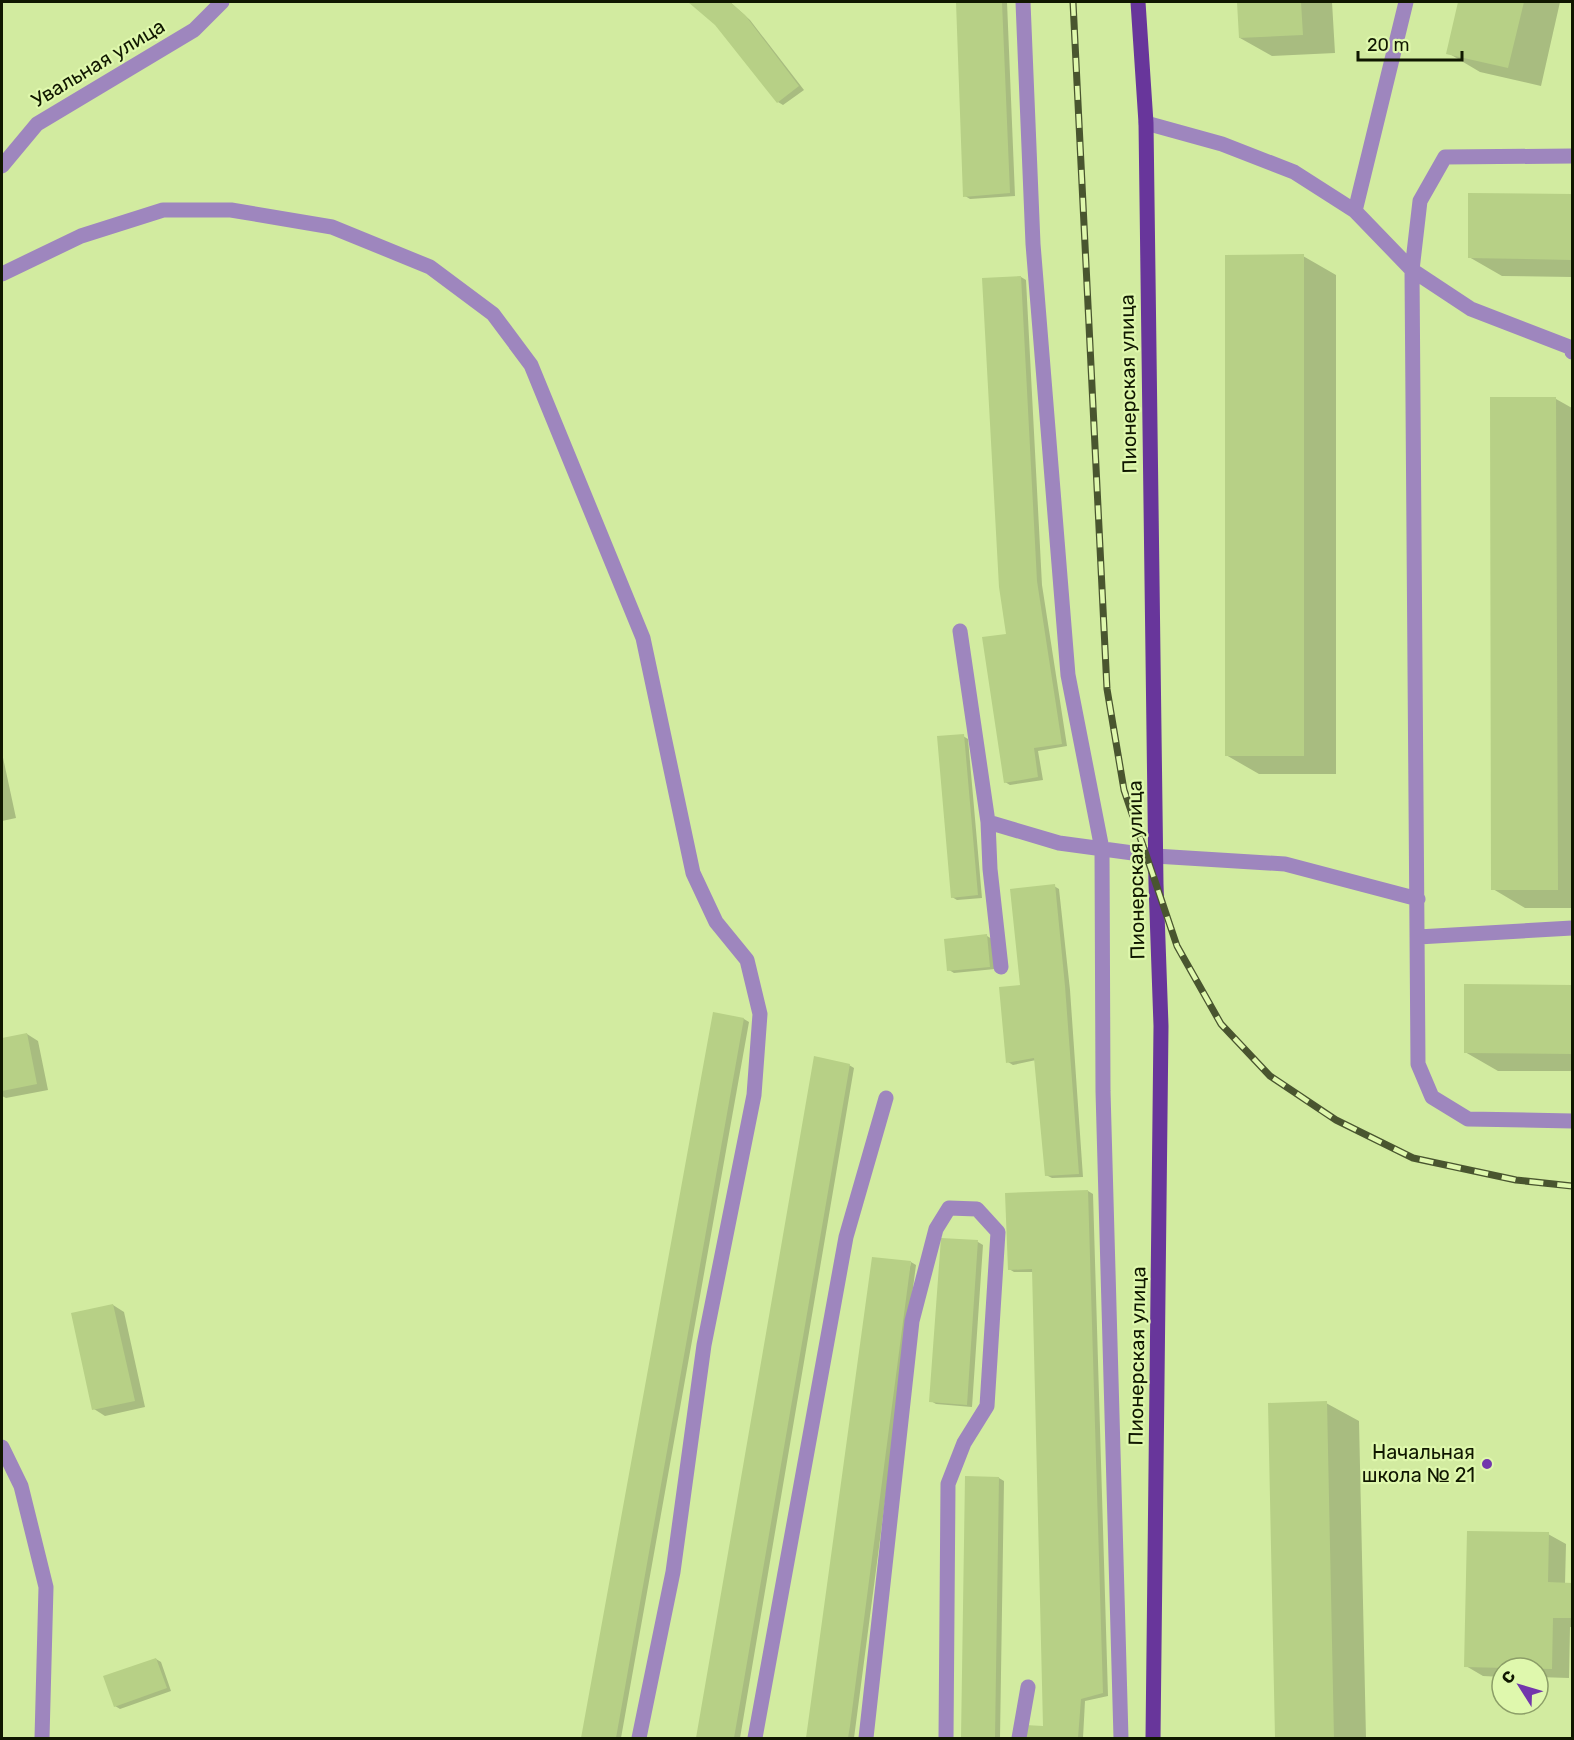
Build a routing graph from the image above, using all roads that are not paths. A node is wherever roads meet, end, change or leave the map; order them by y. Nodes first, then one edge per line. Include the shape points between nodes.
1 (222, 2) edge
2 (1023, 2) edge
3 (1138, 2) edge
4 (1406, 2) edge
5 (1146, 123) junction
6 (1572, 156) edge
7 (2, 166) edge
8 (1354, 211) junction
9 (1412, 270) junction
10 (2, 274) edge
11 (1572, 352) edge
12 (960, 631) dead end
13 (988, 822) junction
14 (1102, 849) junction
15 (1155, 856) junction
16 (1418, 899) junction
17 (1572, 928) edge
18 (1418, 937) junction
19 (1000, 967) dead end
20 (886, 1098) dead end
21 (1572, 1121) edge
22 (2, 1448) edge
23 (1028, 1687) dead end
24 (42, 1738) edge
25 (639, 1738) edge
26 (755, 1738) edge
27 (866, 1738) edge
28 (946, 1738) edge
29 (1019, 1738) edge
30 (1121, 1738) edge
31 (1153, 1738) edge

1 - 7 lane, Увальная улица via 194,30 37,123
2 - 14 lane via 1033,244 1068,675
3 - 5 main road, Пионерская улица
4 - 8 lane
5 - 8 lane via 1222,144 1294,172
5 - 15 main road, Пионерская улица
6 - 9 lane via 1445,158 1420,201
8 - 9 lane
9 - 11 lane via 1471,309 1572,348
9 - 16 lane
10 - 25 lane via 81,236 163,210 231,210 321,225 430,267 493,314 531,366 643,638 693,873 716,922 747,960 760,1014 754,1095 704,1345 673,1572
12 - 13 lane
13 - 14 lane via 1059,843
13 - 19 lane
14 - 15 lane
14 - 30 lane via 1103,1091
15 - 16 lane via 1285,864
15 - 31 main road, Пионерская улица via 1161,1026
16 - 18 lane
17 - 18 lane
18 - 21 lane via 1418,1064 1432,1097 1468,1119
20 - 26 lane via 846,1237
22 - 24 lane via 21,1486 46,1587
23 - 29 lane
27 - 28 lane via 912,1321 936,1229 949,1209 977,1209 998,1232 987,1406 964,1443 948,1484

